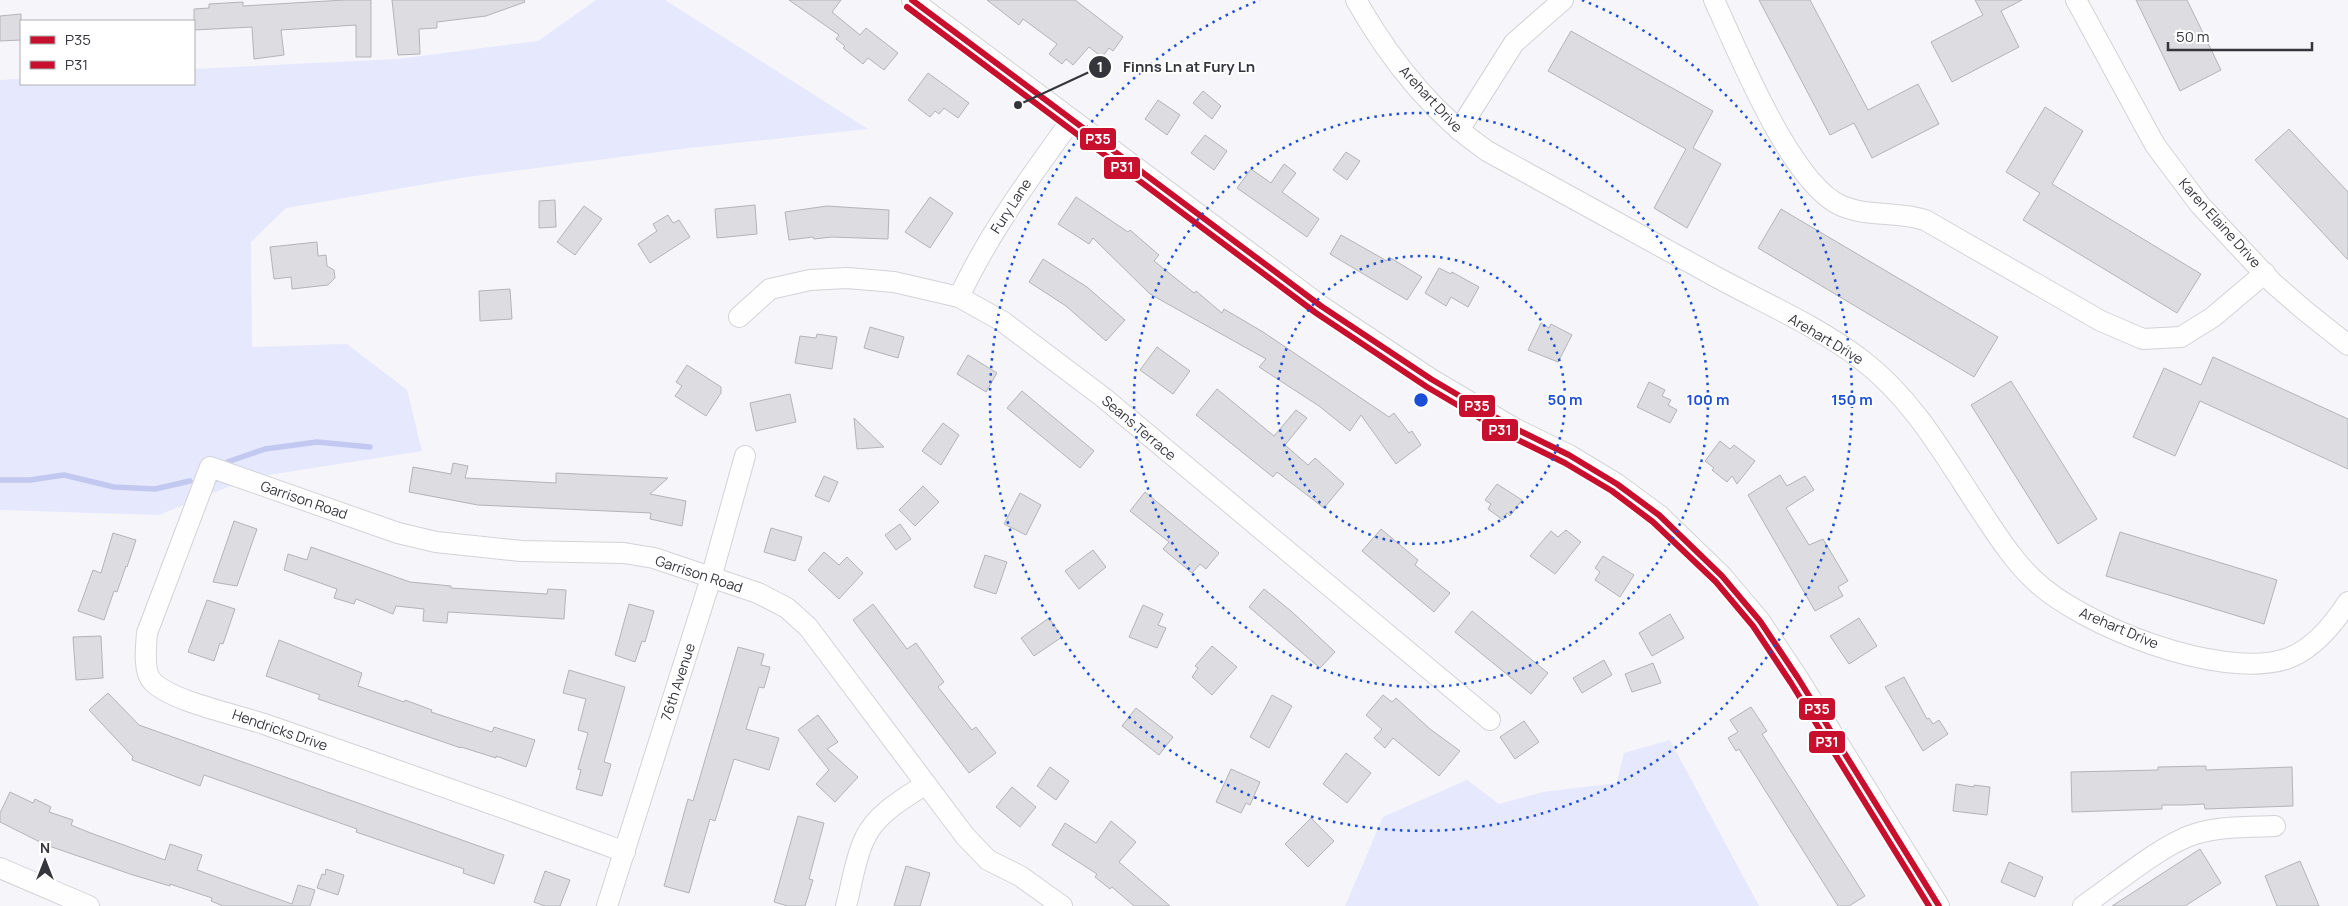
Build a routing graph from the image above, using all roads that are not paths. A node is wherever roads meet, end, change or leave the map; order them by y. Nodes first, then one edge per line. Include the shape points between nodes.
1 (912, 0) edge
2 (1356, 0) edge
3 (1563, 0) edge
4 (1714, 0) edge
5 (2076, 0) edge
6 (1072, 121) junction
7 (1459, 130) junction
8 (2264, 273) junction
9 (959, 297) junction
10 (739, 317) dead end
11 (2348, 345) edge
12 (745, 456) dead end
13 (210, 467) joint
14 (711, 578) junction
15 (2348, 602) edge
16 (1490, 720) dead end
17 (926, 784) junction
18 (2275, 826) dead end
19 (625, 852) junction
20 (0, 868) edge
21 (89, 906) edge
22 (607, 906) edge
23 (846, 906) edge
24 (1062, 906) edge
25 (1939, 906) edge
26 (2083, 906) edge

1 - 6 street
2 - 7 street, Arehart Drive via 1395,59 1432,104
3 - 7 street via 1514,43
4 - 8 street via 1779,134 1815,187 1843,207 1924,220 2101,321 2143,339 2181,337 2213,317
5 - 8 street, Karen Elaine Drive via 2159,150 2200,205
6 - 9 street, Fury Lane via 995,231
6 - 25 street via 1321,306 1431,379 1617,484 1659,515 1722,576 1760,621
7 - 15 street, Arehart Drive via 1487,151 1819,332 1860,358 1907,404 1942,450 2010,554 2034,580 2086,617 2133,637 2198,657 2261,664 2288,658 2312,644 2334,624
8 - 11 street, Karen Elaine Drive
9 - 10 street, Seans Terrace via 894,282 847,278 810,280 770,289
9 - 16 street, Seans Terrace via 1002,320 1104,398
12 - 14 street, 76th Avenue
13 - 14 street, Garrison Road via 398,533 436,542 521,550 624,553 654,558
13 - 19 street, Hendricks Drive via 147,634 145,656 150,680 165,691
14 - 17 street, Garrison Road via 758,593 787,608 808,627
14 - 19 street, 76th Avenue
17 - 23 street via 897,803 876,822 865,838
17 - 24 street, Garrison Road via 965,836 988,860 1020,876
18 - 26 street via 2218,829 2194,834 2171,845
19 - 22 street, 76th Avenue
20 - 21 street

